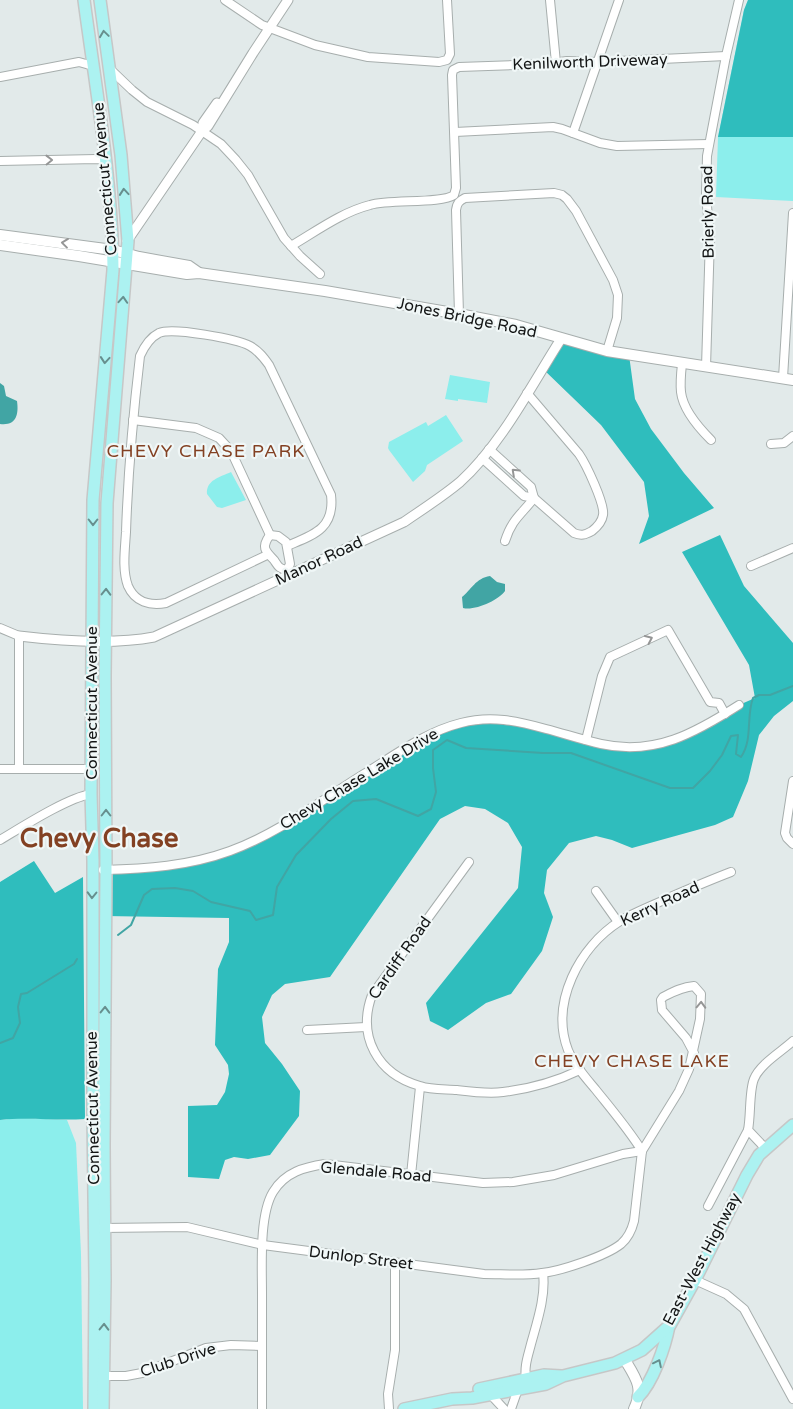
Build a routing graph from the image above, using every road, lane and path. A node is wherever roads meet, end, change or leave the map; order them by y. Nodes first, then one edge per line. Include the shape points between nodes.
1 (84, 0) edge
2 (100, 0) edge
3 (225, 0) edge
4 (288, 0) edge
5 (447, 0) edge
6 (550, 0) edge
7 (619, 0) edge
8 (739, 0) edge
9 (270, 27) junction
10 (726, 56) junction
11 (597, 62) junction
12 (556, 63) junction
13 (93, 66) junction
14 (109, 68) junction
15 (0, 77) edge
16 (202, 131) junction
17 (454, 132) junction
18 (573, 133) junction
19 (709, 144) junction
20 (107, 160) junction
21 (0, 161) edge
22 (457, 197) junction
23 (793, 213) edge
24 (0, 235) edge
25 (128, 240) junction
26 (0, 246) edge
27 (291, 246) junction
28 (120, 256) junction
29 (320, 274) dead end
30 (459, 314) junction
31 (560, 339) junction
32 (607, 351) junction
33 (682, 364) junction
34 (706, 367) junction
35 (788, 379) edge
36 (527, 393) junction
37 (133, 420) junction
38 (793, 436) edge
39 (711, 440) dead end
40 (771, 444) dead end
41 (489, 449) junction
42 (482, 458) junction
43 (534, 498) junction
44 (270, 535) junction
45 (505, 541) dead end
46 (287, 546) junction
47 (793, 548) edge
48 (267, 554) junction
49 (751, 566) dead end
50 (287, 573) junction
51 (0, 628) edge
52 (19, 636) junction
53 (92, 640) junction
54 (106, 640) junction
55 (739, 705) dead end
56 (725, 714) junction
57 (586, 740) junction
58 (0, 769) edge
59 (19, 769) junction
60 (92, 769) junction
61 (793, 781) edge
62 (91, 794) junction
63 (0, 840) edge
64 (790, 841) edge
65 (469, 862) dead end
66 (93, 870) junction
67 (106, 870) junction
68 (731, 872) dead end
69 (596, 891) dead end
70 (618, 922) junction
71 (366, 1027) junction
72 (307, 1030) dead end
73 (793, 1041) edge
74 (694, 1053) junction
75 (580, 1070) junction
76 (420, 1087) junction
77 (793, 1125) edge
78 (748, 1130) junction
79 (765, 1148) junction
80 (642, 1151) junction
81 (411, 1174) junction
82 (708, 1206) dead end
83 (99, 1228) junction
84 (262, 1245) junction
85 (395, 1263) junction
86 (543, 1273) junction
87 (695, 1280) junction
88 (670, 1325) junction
89 (262, 1346) junction
90 (625, 1360) junction
91 (99, 1376) junction
92 (563, 1376) junction
93 (526, 1379) junction
94 (518, 1389) junction
95 (491, 1395) junction
96 (638, 1397) junction
97 (452, 1399) junction
98 (793, 1399) edge
99 (94, 1409) edge
100 (103, 1409) edge
101 (262, 1409) edge
102 (389, 1409) edge
103 (404, 1409) edge
104 (504, 1409) edge
105 (511, 1409) edge
106 (634, 1409) edge

1 - 13 main road, Connecticut Avenue
14 -> 2 main road, Connecticut Avenue
3 - 9 street
4 - 9 street
5 - 9 street via 450,54 443,62 344,53
6 - 12 street
7 - 11 street
8 - 10 street, Brierly Road
9 - 16 street via 225,98 216,104 203,123
10 - 11 street, Kenilworth Driveway
10 - 19 street, Brierly Road
11 - 12 street, Kenilworth Driveway
11 - 18 street
12 - 17 street, Kenilworth Driveway via 458,67 452,74
13 - 15 street via 79,62
13 - 20 main road, Connecticut Avenue
14 - 16 street via 147,102
25 -> 14 main road, Connecticut Avenue
16 - 25 street
16 - 27 street via 221,144 244,170
17 - 18 street via 552,127
17 - 22 street
18 - 19 street via 617,146
19 - 34 street, Brierly Road
21 -> 20 street
20 - 28 main road, Connecticut Avenue
22 - 27 street via 367,205
22 - 30 street
22 - 32 street via 562,195 576,211 618,295 617,318
23 - 35 street
28 -> 24 main road, Jones Bridge Road
25 - 28 main road, Connecticut Avenue
26 - 28 main road, Jones Bridge Road
27 - 29 street
28 - 30 main road, Jones Bridge Road via 187,274 200,273 324,291
28 -> 53 main road, Connecticut Avenue via 93,500
54 -> 28 main road, Connecticut Avenue via 107,503
30 - 31 main road, Jones Bridge Road via 516,325
31 - 32 main road, Jones Bridge Road
31 - 36 street, Manor Road
32 - 33 main road, Jones Bridge Road
33 - 34 main road, Jones Bridge Road
33 - 39 street via 683,401
34 - 35 main road, Jones Bridge Road
36 - 41 street, Manor Road
36 - 43 street via 580,454 603,507 603,516 594,529 580,535
37 - 44 street via 196,428 219,438 234,458
37 - 46 street via 140,356 147,344 160,333 172,331 210,336 255,349 270,365 331,495 327,523
37 - 48 street via 125,564 128,585 133,594 152,605 166,603
38 - 40 street via 784,442
41 - 42 street, Manor Road
43 -> 41 street via 531,487
42 - 43 street via 524,496
42 - 50 street, Manor Road via 436,502 404,522
43 - 45 street via 516,518
44 - 46 street via 282,539
44 - 48 street via 265,544
46 - 50 street via 290,564
47 - 49 street
48 - 50 street
50 - 54 street, Manor Road via 154,637
51 - 52 street, Manor Road
52 - 53 street, Manor Road
52 - 59 street
53 - 54 street, Manor Road
53 - 60 main road, Connecticut Avenue
67 -> 54 main road, Connecticut Avenue
55 - 56 street, Chevy Chase Lake Drive
56 - 57 street, Chevy Chase Lake Drive via 673,741 654,745 620,747
57 -> 56 street via 610,657 668,630 710,702 719,703
57 - 67 street, Chevy Chase Lake Drive via 518,721 492,718 452,725 420,739 277,828 232,850 166,867
58 - 59 street
59 - 60 street
60 - 62 main road, Connecticut Avenue
61 - 64 street via 785,834
62 - 63 street via 64,804
62 - 66 main road, Connecticut Avenue
65 - 71 street, Cardiff Road via 372,995
66 - 67 street, Chevy Chase Lake Drive
66 -> 83 main road, Connecticut Avenue via 92,991
83 -> 67 main road, Connecticut Avenue
68 - 70 street, Kerry Road
69 - 70 street
70 - 75 street, Kerry Road via 597,940 583,958 566,995 562,1016 564,1035 568,1051
71 - 72 street
71 - 76 street, Cardiff Road via 372,1048 383,1065
73 - 78 street, East-West Highway via 757,1073 753,1081
74 -> 74 street via 701,994 690,986 663,997 661,1006
74 - 80 street via 678,1091
75 - 76 street, Cardiff Road via 503,1092
75 - 80 street, Kerry Road
76 - 81 street
77 - 79 main road, East-West Highway
78 - 79 street
78 - 82 street, East-West Highway
79 - 87 main road, East-West Highway via 747,1174
80 - 81 street, Glendale Road via 554,1175 513,1182 483,1183
80 - 86 street, Dunlop Street via 634,1220 623,1243 573,1265
81 - 84 street, Glendale Road via 325,1164 304,1167 289,1175 273,1192 267,1206
83 - 84 street, Dunlop Street via 187,1227
83 - 91 main road, Connecticut Avenue via 105,1281
84 - 85 street, Dunlop Street
84 - 89 street, Glendale Road
85 - 86 street, Dunlop Street via 484,1274
85 - 102 street via 395,1350 388,1394
86 - 93 street via 545,1283 525,1366
87 - 88 main road, East-West Highway
87 - 98 street via 726,1294 744,1309
88 - 90 main road, East-West Highway via 642,1350
96 -> 88 main road via 644,1392 664,1350
89 - 91 street, Club Drive via 206,1348 142,1373
89 - 101 street, Glendale Road
90 - 92 main road, East-West Highway
90 - 96 main road via 638,1383
91 - 99 main road, Connecticut Avenue
91 - 100 main road, Connecticut Avenue
92 - 93 main road, East-West Highway via 544,1375
92 - 94 main road, East-West Highway via 546,1384
93 - 97 main road, East-West Highway via 470,1391
94 - 95 main road, East-West Highway
94 - 105 street
95 - 97 main road, East-West Highway
95 - 104 street
96 - 106 main road
97 - 103 main road, East-West Highway

